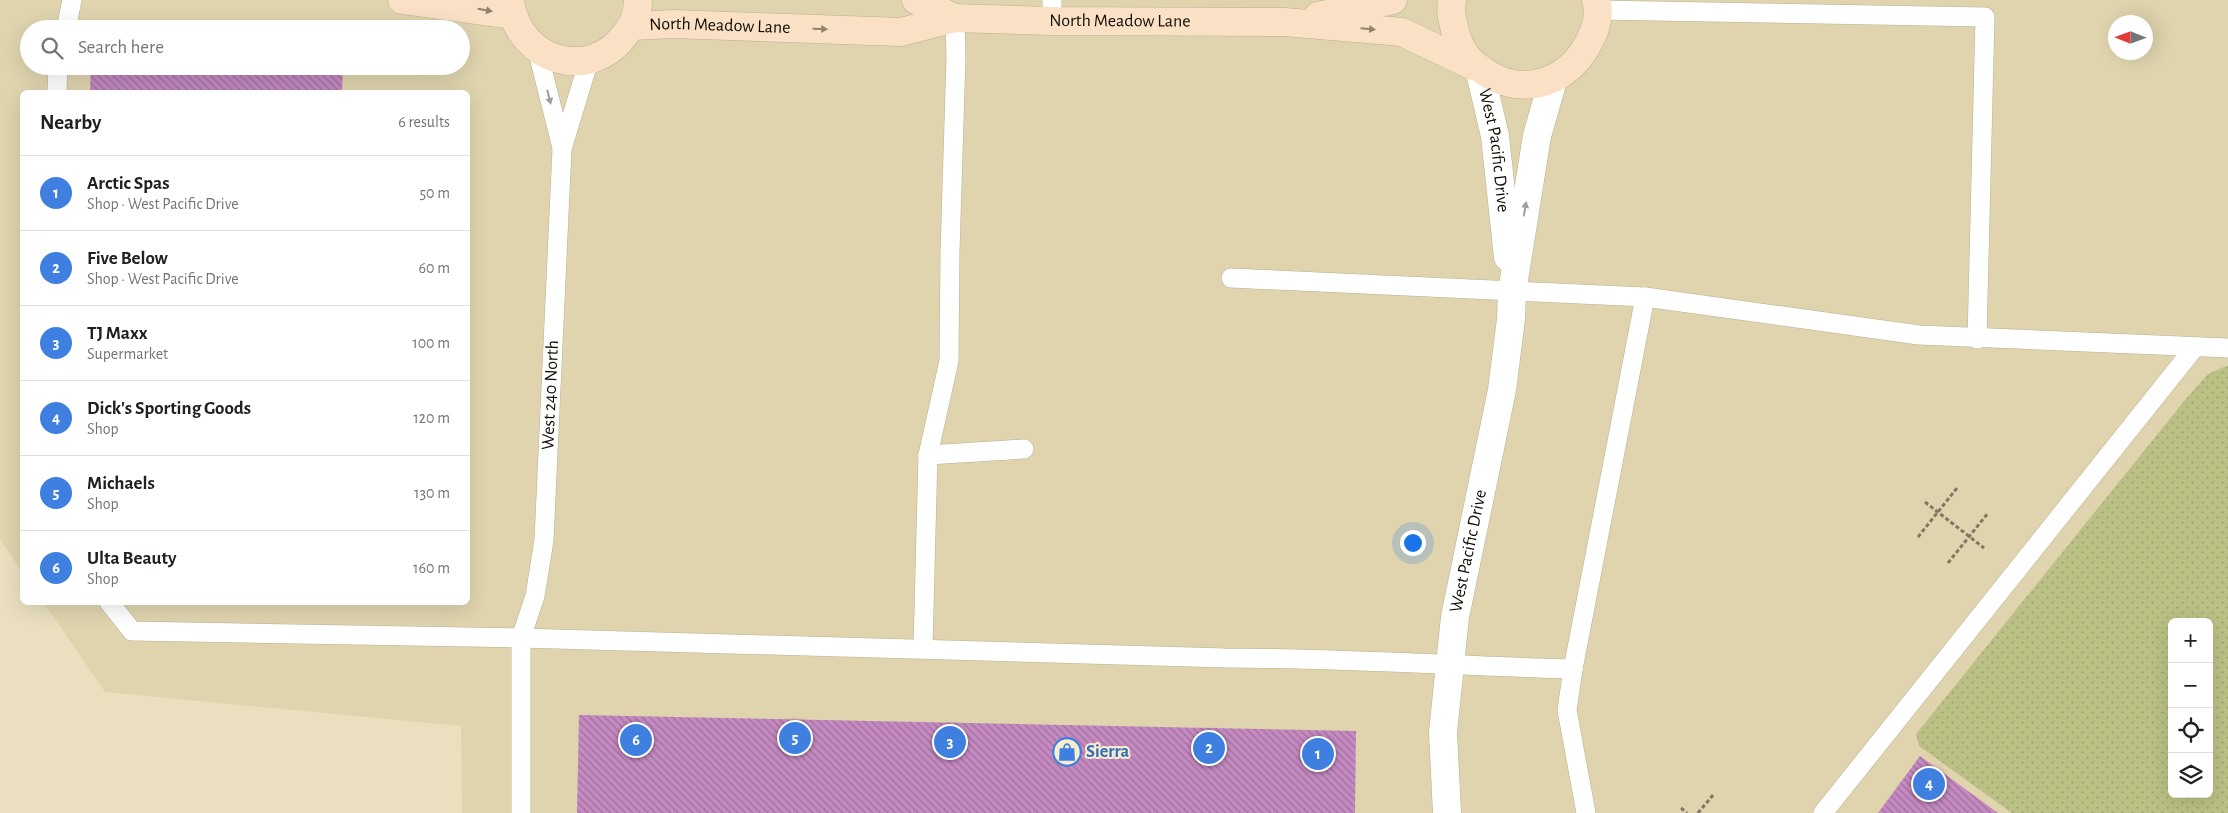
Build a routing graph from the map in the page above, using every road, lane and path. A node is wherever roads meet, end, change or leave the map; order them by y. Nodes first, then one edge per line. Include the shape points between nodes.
1 (72, 0) edge
2 (402, 0) edge
3 (638, 0) edge
4 (916, 0) edge
5 (1393, 0) edge
6 (1452, 0) edge
7 (1598, 5) edge
8 (511, 7) edge
9 (1052, 11) edge
10 (955, 18) junction
11 (68, 20) edge
12 (1284, 22) junction
13 (632, 26) junction
14 (537, 49) junction
15 (589, 60) junction
16 (1476, 67) junction
17 (58, 75) edge
18 (1553, 80) junction
19 (57, 90) edge
20 (562, 149) junction
21 (1231, 278) dead end
22 (1512, 292) junction
23 (1645, 297) junction
24 (1977, 339) junction
25 (2195, 347) junction
26 (2228, 348) edge
27 (1024, 449) dead end
28 (928, 455) junction
29 (1957, 488) dead end
30 (1925, 502) dead end
31 (1938, 512) junction
32 (1988, 513) dead end
33 (1918, 537) dead end
34 (1969, 537) junction
35 (1984, 548) dead end
36 (1948, 563) dead end
37 (111, 605) edge
38 (521, 638) junction
39 (923, 648) junction
40 (1450, 666) junction
41 (1573, 669) junction
42 (1713, 795) dead end
43 (1681, 808) dead end
44 (521, 813) edge
45 (1447, 813) edge
46 (1586, 813) edge
47 (1687, 813) edge
48 (1698, 813) edge
49 (1822, 813) edge

1 - 11 lane
2 -> 8 street
3 - 13 street
4 - 10 street, North Meadow Lane
5 - 12 street, North Meadow Lane
6 - 16 street via 1450,11 1458,45
7 - 18 street via 1594,32 1583,55
7 - 24 lane via 1985,17
8 - 14 street via 522,34
9 - 10 street, North Meadow Lane
9 - 12 street, North Meadow Lane
13 -> 10 street, North Meadow Lane via 673,24 901,32
10 - 28 lane via 949,362
12 -> 16 street, North Meadow Lane via 1402,32
13 - 15 street via 621,42
14 - 15 street via 552,58 570,62
14 -> 20 lane, West 240 North
15 - 20 lane, West 240 North
16 - 18 street via 1501,82 1526,86
16 - 22 street, West Pacific Drive via 1495,136
17 - 19 lane
22 -> 18 street, West Pacific Drive via 1536,136
20 - 38 lane, West 240 North via 544,540 535,596
21 - 22 lane
22 - 23 lane
22 - 40 street, West Pacific Drive via 1502,390 1454,617
23 - 24 lane via 1919,335
23 - 41 lane
24 - 25 lane
25 - 26 lane
25 - 49 lane
27 - 28 lane
28 - 39 lane
29 - 31 path
30 - 31 path
31 - 33 path
31 - 34 path
32 - 34 path
34 - 35 path
34 - 36 path
37 - 38 lane via 132,631
38 - 39 lane
38 - 44 lane, West 240 North
39 - 40 lane via 1317,658
40 - 41 lane
40 - 45 street, West Pacific Drive via 1443,732
41 - 46 lane via 1567,710
42 - 48 path
43 - 47 path

